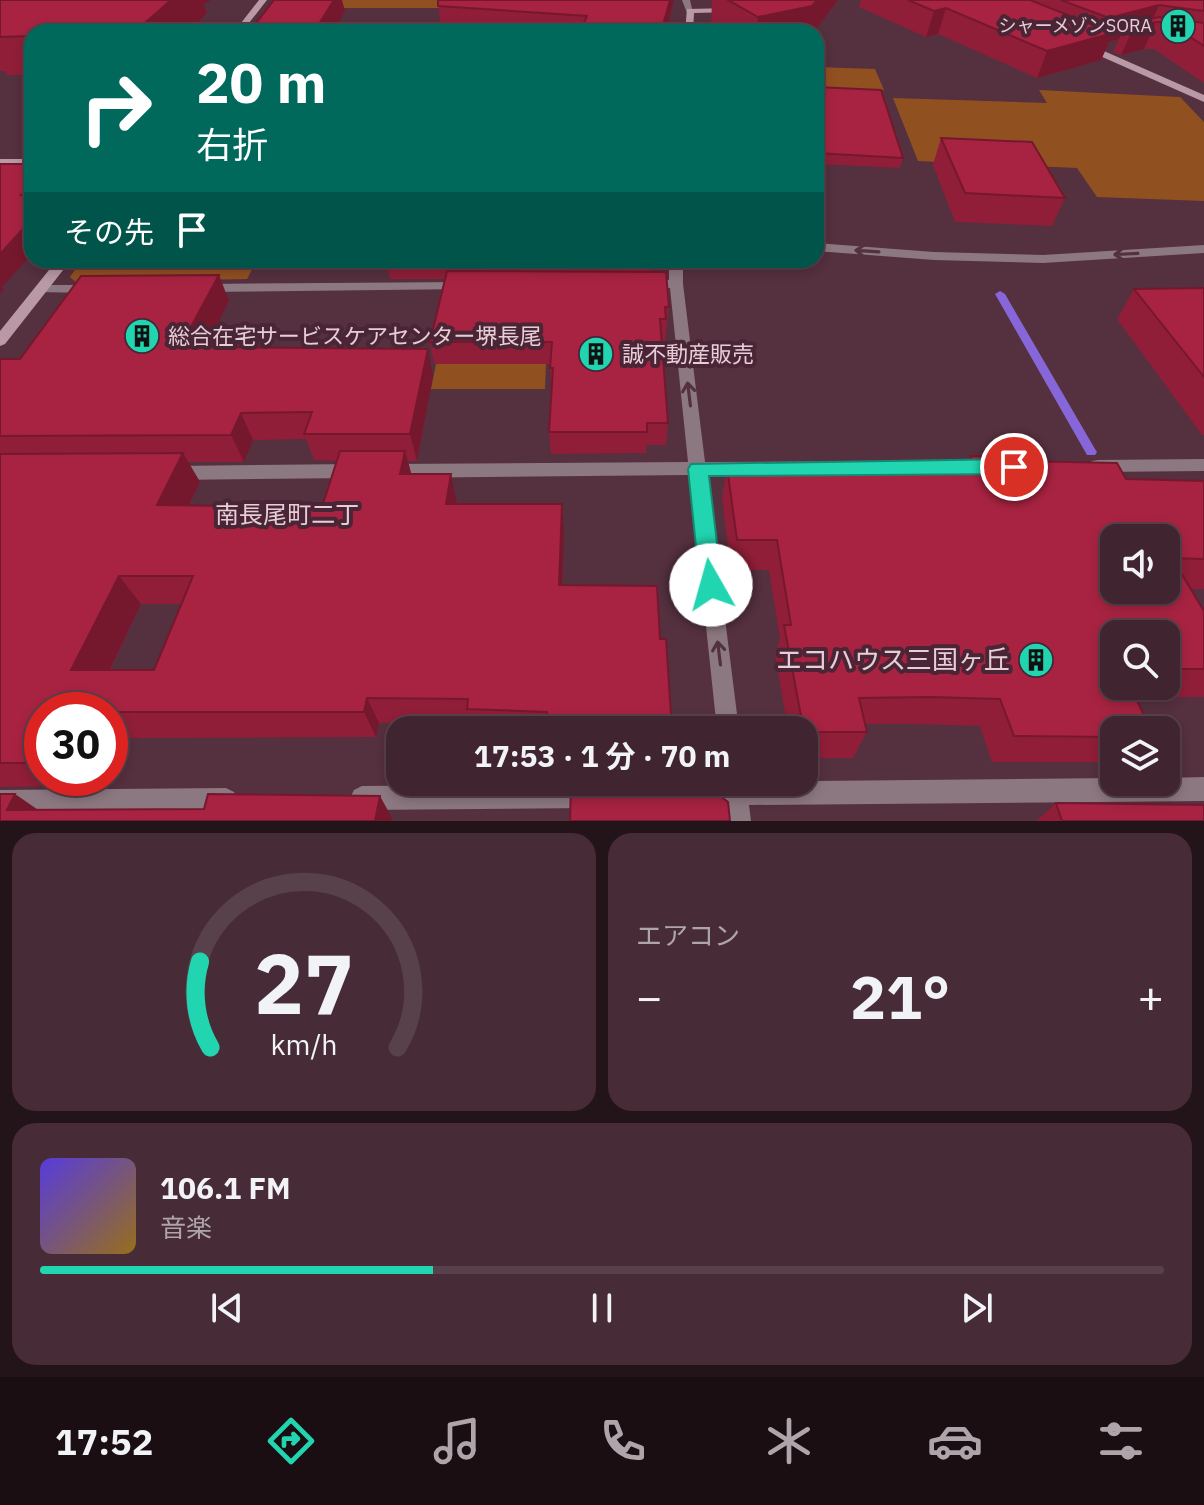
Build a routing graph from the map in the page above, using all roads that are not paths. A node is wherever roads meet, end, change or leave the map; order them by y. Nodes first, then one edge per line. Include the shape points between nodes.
1 (263, 0) edge
2 (686, 0) edge
3 (746, 10) edge
4 (690, 11) junction
5 (244, 24) edge
6 (689, 24) edge
7 (1068, 39) edge
8 (1108, 46) edge
9 (1095, 50) junction
10 (1204, 99) edge
11 (0, 162) edge
12 (24, 162) edge
13 (824, 248) edge
14 (1204, 249) edge
15 (58, 268) edge
16 (676, 268) edge
17 (676, 284) junction
18 (628, 285) edge
19 (485, 286) edge
20 (184, 288) edge
21 (41, 289) junction
22 (105, 289) edge
23 (0, 341) edge
24 (1204, 465) edge
25 (1077, 466) edge
26 (935, 467) edge
27 (698, 469) junction
28 (162, 473) edge
29 (726, 716) edge
30 (818, 788) edge
31 (1204, 789) edge
32 (517, 796) edge
33 (736, 796) edge
34 (336, 798) edge
35 (256, 799) edge
36 (0, 802) edge
37 (739, 821) edge

1 - 5 street
2 - 4 street
3 - 4 street
4 - 6 street
7 - 9 street
8 - 9 street
9 - 10 street
11 - 12 street
14 -> 13 street via 1043,259
15 - 21 street
16 - 17 street
17 - 18 street
27 -> 17 street
19 - 20 street
21 - 22 street
21 - 23 street
24 - 25 street
26 - 27 street
27 - 28 street
29 -> 27 street
30 - 31 street
32 - 34 street
33 - 37 street
35 - 36 street

